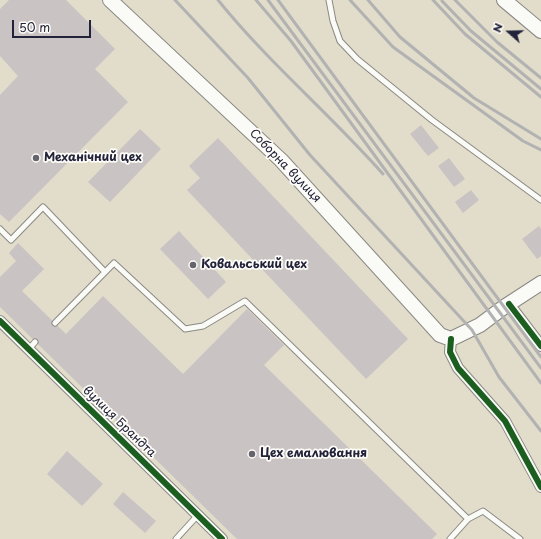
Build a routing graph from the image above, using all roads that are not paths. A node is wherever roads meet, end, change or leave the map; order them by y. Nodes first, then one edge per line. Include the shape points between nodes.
1 (110, 0) edge
2 (329, 0) edge
3 (504, 0) edge
4 (541, 31) edge
5 (541, 200) edge
6 (0, 229) edge
7 (105, 272) junction
8 (541, 283) edge
9 (509, 304) junction
10 (0, 321) edge
11 (55, 323) dead end
12 (451, 339) junction
13 (541, 346) edge
14 (541, 487) edge
15 (198, 515) junction
16 (468, 519) junction
17 (176, 539) edge
18 (222, 539) edge
19 (450, 539) edge
20 (520, 539) edge

1 - 12 main road, Соборна вулиця via 282,160 440,335
2 - 5 lane via 340,41 357,59 432,120
3 - 4 main road
6 - 7 lane via 11,240 43,207
7 - 11 lane
7 - 16 lane via 114,263 186,329 203,326 245,301
8 - 9 main road
9 - 12 main road via 480,325
9 - 13 street
10 - 15 street, вулиця Брандта via 32,346
12 - 14 street via 450,352 458,368 505,421
15 - 17 lane
15 - 18 street, вулиця Брандта
16 - 19 lane
16 - 20 lane via 483,511

